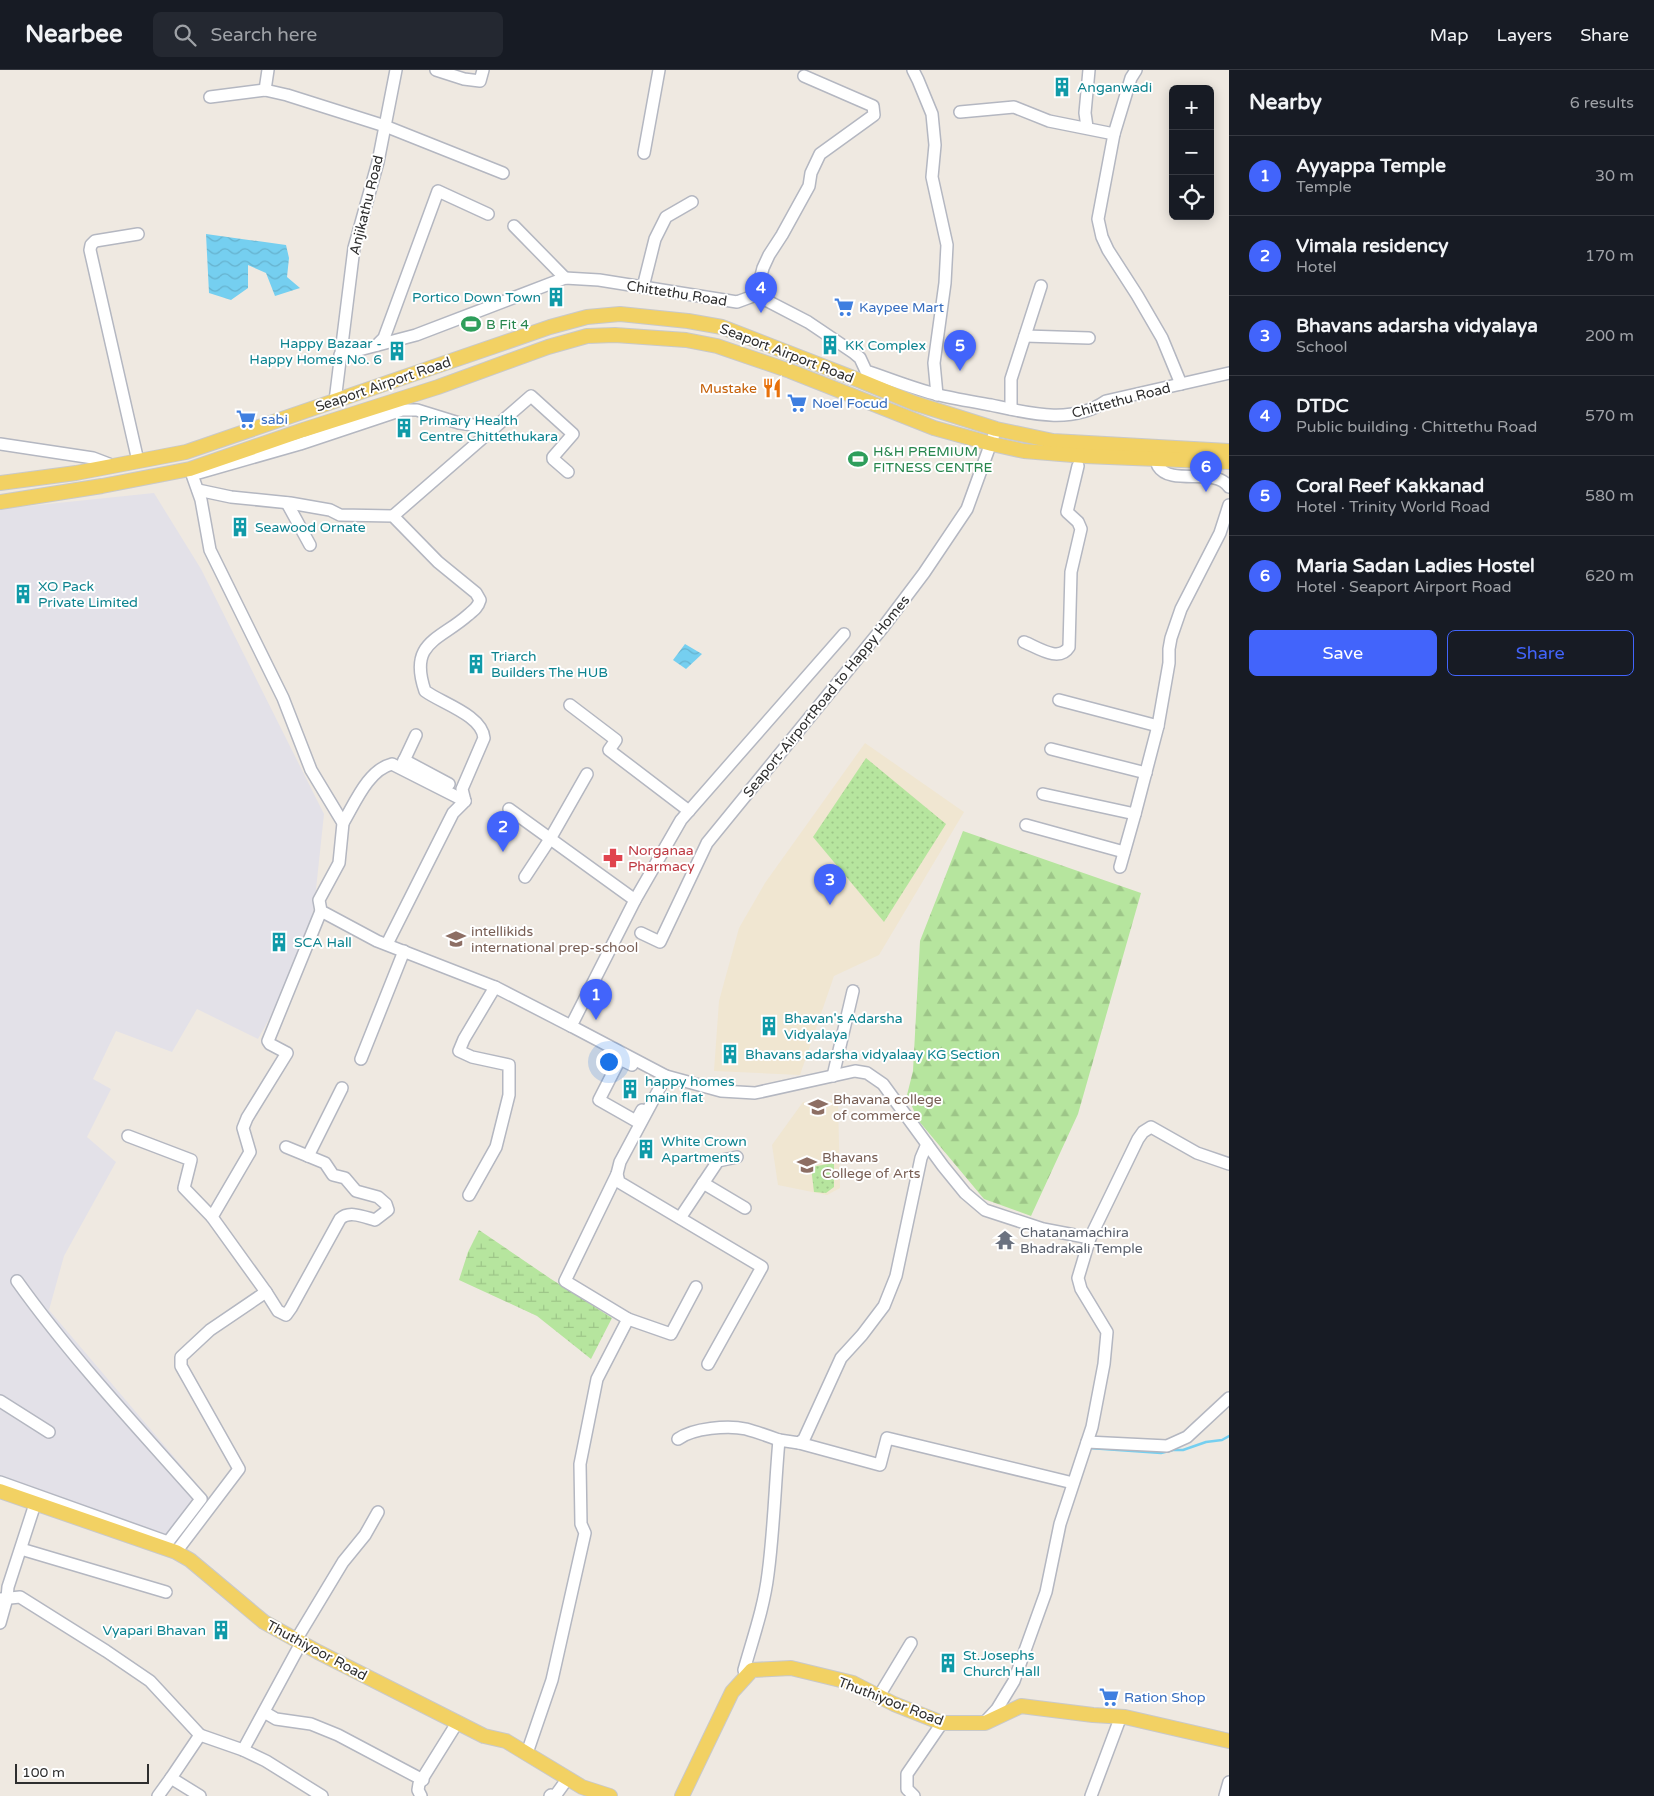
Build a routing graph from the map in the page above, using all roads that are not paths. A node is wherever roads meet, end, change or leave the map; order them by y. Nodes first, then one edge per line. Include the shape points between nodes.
1 (268, 70) edge
2 (396, 70) edge
3 (436, 70) edge
4 (483, 70) edge
5 (659, 70) edge
6 (913, 70) edge
7 (1089, 70) edge
8 (1136, 70) edge
9 (804, 76) dead end
10 (265, 90) junction
11 (210, 97) dead end
12 (960, 112) dead end
13 (385, 126) junction
14 (1087, 127) junction
15 (1114, 134) junction
16 (644, 153) dead end
17 (503, 172) dead end
18 (692, 202) dead end
19 (488, 214) dead end
20 (514, 226) dead end
21 (138, 234) dead end
22 (566, 278) junction
23 (1041, 286) dead end
24 (643, 287) junction
25 (756, 295) junction
26 (1025, 336) junction
27 (1089, 338) dead end
28 (377, 345) junction
29 (340, 355) junction
30 (1229, 373) edge
31 (863, 376) junction
32 (1181, 384) junction
33 (937, 395) junction
34 (854, 396) junction
35 (335, 400) junction
36 (1011, 409) junction
37 (494, 428) junction
38 (996, 429) junction
39 (0, 444) edge
40 (992, 444) junction
41 (1229, 451) edge
42 (1156, 453) junction
43 (138, 461) junction
44 (1229, 462) edge
45 (114, 466) junction
46 (1078, 466) dead end
47 (191, 472) junction
48 (568, 472) dead end
49 (0, 483) edge
50 (1229, 487) edge
51 (198, 490) junction
52 (0, 502) edge
53 (287, 503) junction
54 (1229, 505) edge
55 (393, 516) junction
56 (310, 545) dead end
57 (844, 634) dead end
58 (1024, 642) dead end
59 (1059, 700) dead end
60 (570, 705) dead end
61 (1158, 726) junction
62 (416, 735) dead end
63 (1051, 749) dead end
64 (470, 752) dead end
65 (402, 764) junction
66 (587, 774) dead end
67 (1146, 774) junction
68 (1043, 794) dead end
69 (465, 801) junction
70 (509, 808) dead end
71 (689, 811) junction
72 (1136, 814) junction
73 (343, 823) junction
74 (1026, 825) dead end
75 (550, 839) junction
76 (1124, 852) junction
77 (1120, 867) dead end
78 (525, 877) dead end
79 (635, 900) junction
80 (321, 912) junction
81 (642, 933) dead end
82 (387, 944) junction
83 (404, 951) junction
84 (495, 987) junction
85 (853, 991) dead end
86 (571, 1026) junction
87 (361, 1059) dead end
88 (662, 1076) junction
89 (833, 1076) junction
90 (342, 1088) dead end
91 (128, 1136) dead end
92 (927, 1144) junction
93 (286, 1147) dead end
94 (308, 1156) junction
95 (737, 1157) dead end
96 (1229, 1164) edge
97 (617, 1174) junction
98 (703, 1183) junction
99 (469, 1195) dead end
100 (746, 1208) dead end
101 (212, 1217) junction
102 (680, 1218) junction
103 (1090, 1238) junction
104 (17, 1281) dead end
105 (696, 1287) dead end
106 (266, 1292) junction
107 (628, 1319) junction
108 (708, 1364) dead end
109 (1229, 1398) edge
110 (0, 1401) edge
111 (49, 1432) dead end
112 (678, 1439) dead end
113 (779, 1440) junction
114 (1087, 1442) junction
115 (799, 1443) junction
116 (0, 1482) edge
117 (1073, 1483) junction
118 (0, 1491) edge
119 (34, 1504) junction
120 (378, 1512) dead end
121 (21, 1549) junction
122 (176, 1552) junction
123 (166, 1592) dead end
124 (4, 1593) edge
125 (0, 1623) edge
126 (298, 1641) junction
127 (911, 1642) dead end
128 (746, 1677) junction
129 (879, 1696) junction
130 (264, 1712) junction
131 (1121, 1716) junction
132 (985, 1722) junction
133 (457, 1723) junction
134 (942, 1723) junction
135 (200, 1735) junction
136 (1229, 1741) edge
137 (243, 1750) junction
138 (527, 1753) junction
139 (171, 1778) junction
140 (568, 1778) junction
141 (422, 1780) junction
142 (1229, 1782) edge
143 (158, 1796) edge
144 (200, 1796) edge
145 (322, 1796) edge
146 (421, 1796) edge
147 (550, 1796) edge
148 (610, 1796) edge
149 (682, 1796) edge
150 (914, 1796) edge
151 (1091, 1796) edge
152 (1224, 1796) edge

1 - 10 street
2 - 13 street, Anjikathu Road
3 - 4 street via 464,79 480,80
5 - 16 street
6 - 33 street via 932,114 935,145 932,177 947,245 934,363
7 - 14 street
8 - 15 street
9 - 25 street via 874,106 874,115 820,154 809,186 763,268
10 - 11 street
10 - 13 street
12 - 14 street via 1014,106 1049,120
13 - 17 street
13 - 29 street, Anjikathu Road via 354,248
14 - 15 street
15 - 32 street via 1098,219 1102,237 1162,338
18 - 24 street via 666,217 655,239
19 - 28 street via 438,191 384,338
20 - 22 street
21 - 43 street via 95,241 90,250
22 - 24 street, Chittethu Road
22 - 28 street, Chittethu Road via 416,336
23 - 26 street
24 - 25 street, Chittethu Road via 737,302
25 - 31 street via 808,322 854,353 860,358
26 - 27 street
26 - 36 street via 1011,378
28 - 29 street, Chittethu Road
29 - 35 street, Anjikathu Road
30 - 32 street, Chittethu Road
31 - 33 street, Chittethu Road
31 - 34 main road
31 - 35 main road, Seaport Airport Road via 722,327 658,316 620,314 587,317 550,327
31 - 38 main road, Seaport Airport Road via 930,409
32 - 36 street, Chittethu Road via 1106,401 1082,412 1033,414
33 - 36 street, Chittethu Road
34 - 40 main road via 934,428
34 - 47 main road via 717,346 653,336 587,336 303,430
35 - 43 main road, Seaport Airport Road via 186,452
37 - 47 street via 460,423 418,410 402,410 300,444
37 - 48 street via 532,396 573,434 553,457
37 - 55 street
38 - 40 street, Seaport-AirportRoad to Happy Homes
38 - 42 main road, Seaport Airport Road via 1053,441
39 - 45 street via 93,458
40 - 42 main road via 1024,451 1085,456
40 - 81 street, Seaport-AirportRoad to Happy Homes via 967,509 924,573 707,843 660,942
41 - 42 main road, Seaport Airport Road
42 - 44 main road
42 - 50 street via 1157,465 1164,473 1213,477 1221,479
43 - 45 main road, Seaport Airport Road
45 - 49 main road, Seaport Airport Road
46 - 58 street via 1067,512 1081,529 1071,572 1070,647 1060,655
47 - 51 street
47 - 52 main road
51 - 53 street
51 - 73 street via 210,550 283,698 311,770
53 - 55 street via 330,510 340,515
53 - 56 street
54 - 61 street via 1220,533 1175,625
55 - 69 street via 480,600 462,621 434,638 421,656 425,691 456,708 483,731 484,738 462,789
57 - 71 street
59 - 61 street
60 - 71 street via 616,740 609,750
61 - 67 street
62 - 65 street
63 - 67 street
64 - 65 street via 454,786
65 - 69 street
65 - 73 street via 383,766 370,778
66 - 75 street
67 - 72 street
68 - 72 street
69 - 82 street via 453,813
70 - 75 street
71 - 79 street
72 - 76 street
73 - 80 street via 339,862 320,900
74 - 76 street
75 - 78 street
75 - 79 street
76 - 77 street
79 - 86 street
80 - 82 street
80 - 101 street via 268,1040 287,1053 247,1118 243,1128 250,1152
82 - 83 street
83 - 84 street
83 - 87 street
84 - 86 street
84 - 99 street via 459,1051 508,1065 509,1095 496,1146
85 - 89 street
86 - 88 street
88 - 88 street via 636,1120 599,1100 620,1059
88 - 89 street via 721,1091 755,1093
88 - 97 street
89 - 92 street via 855,1071 868,1073 883,1084
90 - 94 street
91 - 101 street via 190,1160 184,1188
92 - 103 street via 966,1193 985,1210 1044,1229
92 - 115 street via 921,1158 896,1276 884,1306 841,1358 808,1431
93 - 94 street
94 - 106 street via 325,1164 333,1175 345,1178 356,1191 378,1198 388,1210 375,1220 354,1214 340,1219 286,1315 278,1311
95 - 98 street via 718,1161
96 - 103 street via 1196,1153 1151,1127 1138,1139
97 - 102 street via 619,1182
97 - 107 street via 565,1281
98 - 100 street
98 - 102 street
101 - 106 street
102 - 108 street via 762,1267
103 - 114 street via 1078,1278 1081,1289 1107,1332 1104,1364
104 - 116 street via 91,1374 201,1499 168,1542
105 - 107 street via 671,1334
106 - 122 street via 210,1330 181,1357 181,1366 239,1468
107 - 138 street via 597,1379 580,1464 581,1524 585,1533 552,1680
109 - 114 street via 1186,1437 1167,1446
110 - 111 street
112 - 113 street via 686,1433 728,1428 746,1429
113 - 115 street
113 - 128 street via 768,1575 761,1613 744,1670
114 - 117 street
115 - 117 street via 880,1465 886,1438
117 - 132 street via 1060,1524 1046,1592 1014,1681
118 - 119 main road, Thuthiyoor Road
119 - 121 street
119 - 122 main road, Thuthiyoor Road
120 - 126 street via 365,1535 343,1562
121 - 123 street
121 - 124 street
122 - 126 main road, Thuthiyoor Road via 264,1622
124 - 125 street
124 - 135 street via 20,1597 150,1681
126 - 130 street
126 - 133 main road, Thuthiyoor Road
127 - 129 street
128 - 129 main road, Thuthiyoor Road via 752,1670 791,1668 853,1683
128 - 149 main road via 732,1692
129 - 134 main road, Thuthiyoor Road
130 - 137 street
130 - 141 street via 276,1719 311,1724 338,1735
131 - 132 main road, Thuthiyoor Road via 1093,1716 1021,1706
131 - 136 main road, Thuthiyoor Road
131 - 151 street
132 - 134 main road, Thuthiyoor Road
133 - 138 main road, Thuthiyoor Road
133 - 141 street
134 - 150 street via 907,1774 907,1789
135 - 137 street
135 - 139 street
137 - 145 street
138 - 140 main road, Thuthiyoor Road
139 - 143 street
139 - 144 street
140 - 147 street via 555,1796
140 - 148 main road, Thuthiyoor Road via 582,1787
141 - 146 street via 418,1790
142 - 152 street

